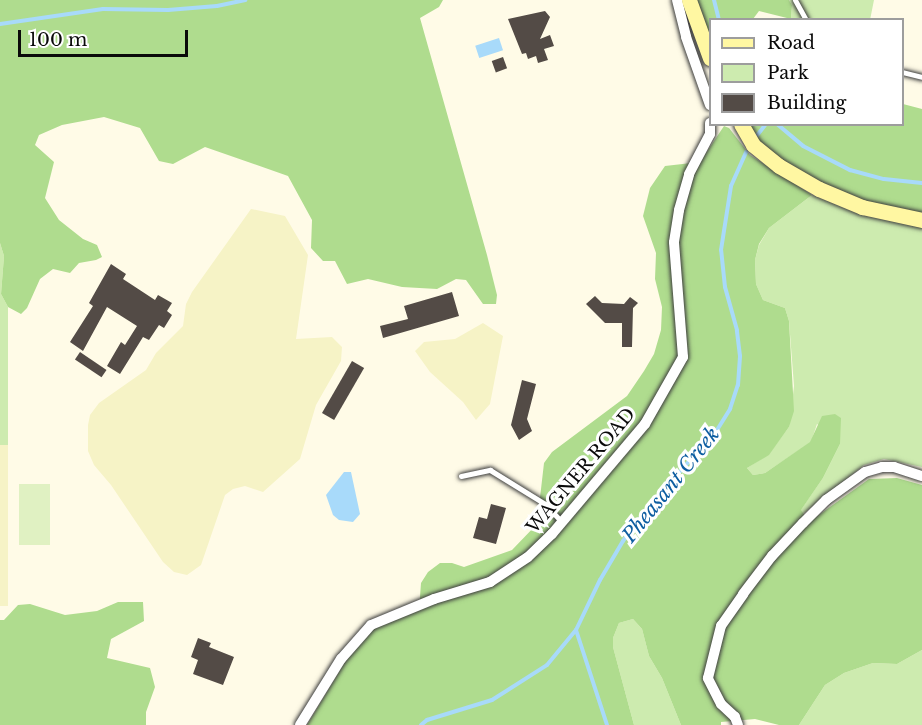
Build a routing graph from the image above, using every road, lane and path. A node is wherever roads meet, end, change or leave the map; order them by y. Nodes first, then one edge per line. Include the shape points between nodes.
1 (677, 0) edge
2 (689, 0) edge
3 (795, 0) edge
4 (805, 18) edge
5 (709, 53) edge
6 (904, 72) edge
7 (922, 76) edge
8 (709, 100) edge
9 (711, 126) edge
10 (742, 126) edge
11 (922, 220) edge
12 (461, 476) dead end
13 (922, 476) edge
14 (561, 521) junction
15 (300, 725) edge
16 (738, 725) edge

1 - 8 street
2 - 5 street
3 - 4 lane
6 - 7 lane
9 - 14 street, WAGNER ROAD via 689,174 674,242 683,357 645,424
10 - 11 street via 753,145 779,166 819,189 862,207
12 - 14 lane via 490,470 545,504
13 - 16 street via 894,467 865,472 826,500 772,556 743,594 721,626 708,678 721,704
14 - 15 street, WAGNER ROAD via 528,557 490,582 434,599 371,625 340,659

